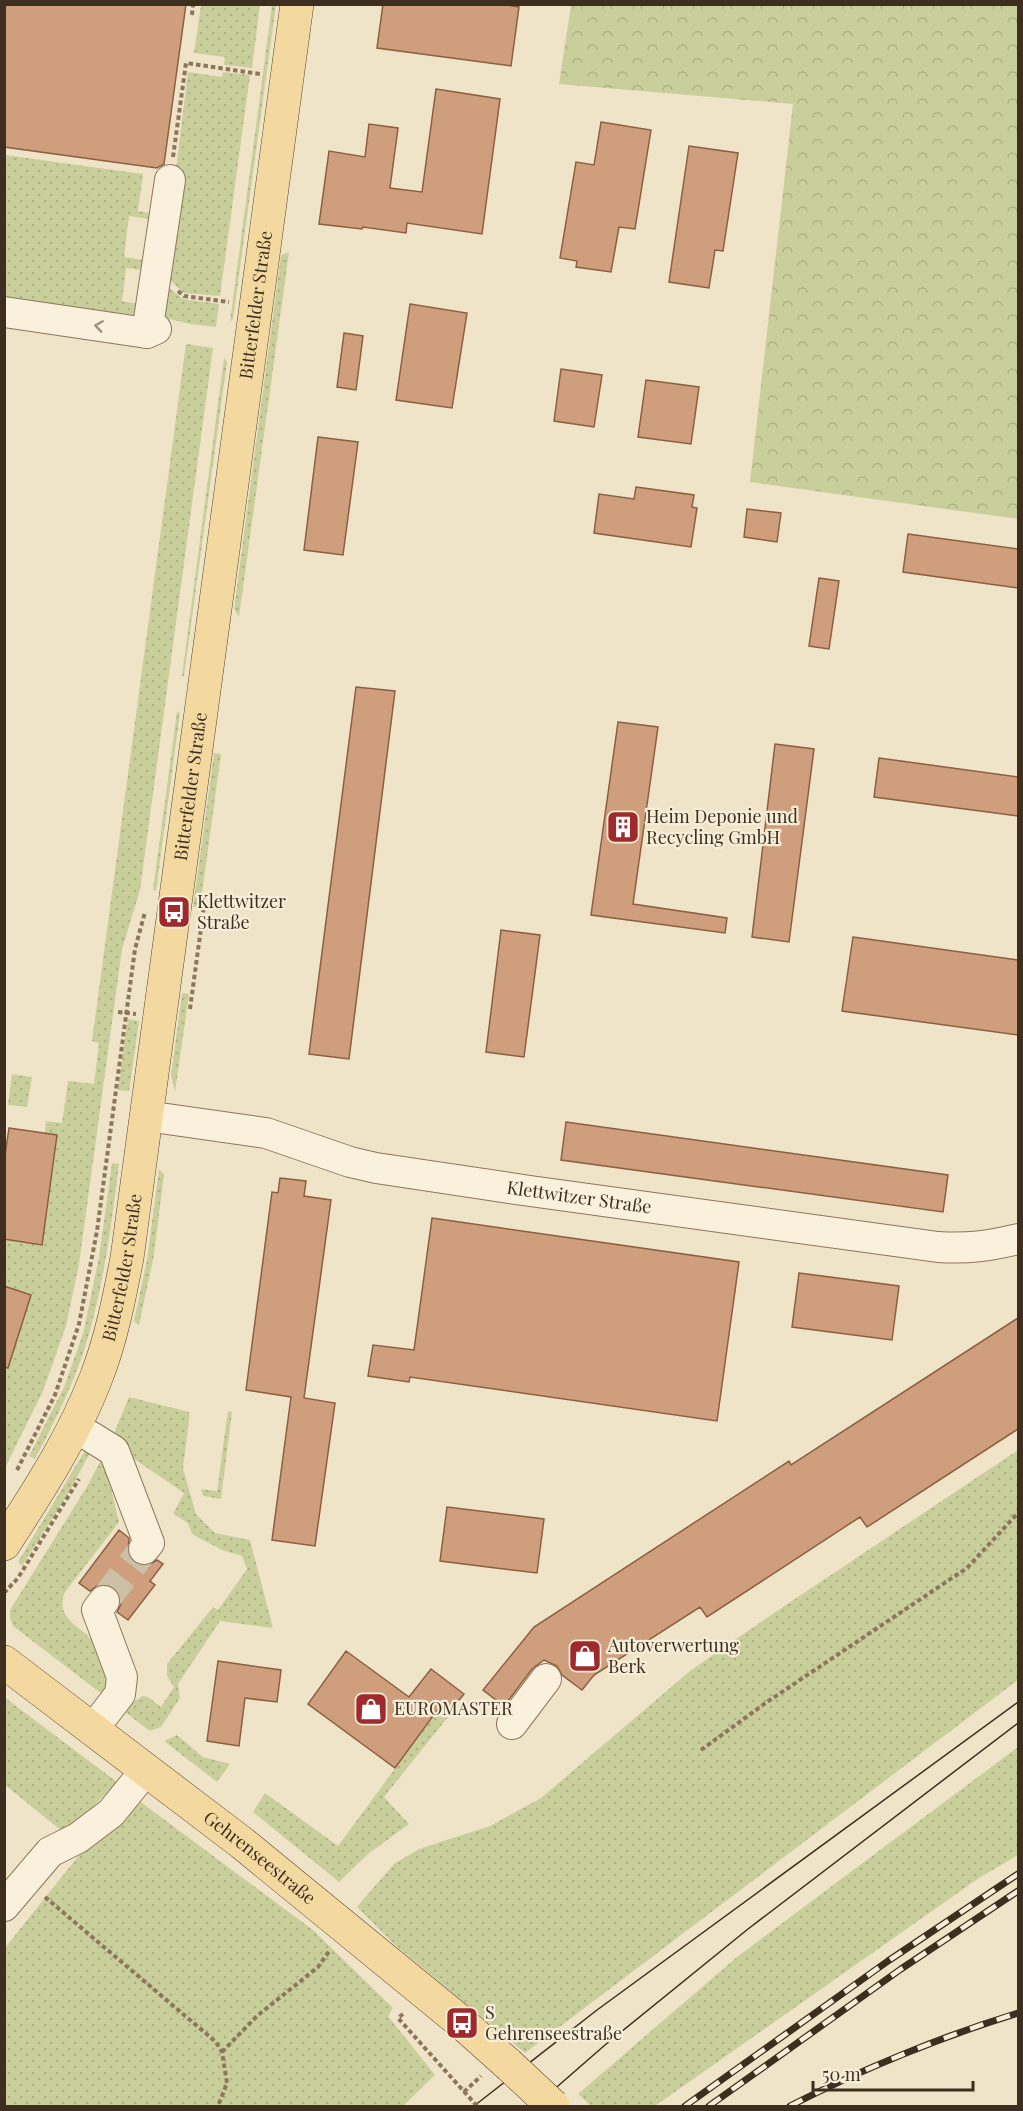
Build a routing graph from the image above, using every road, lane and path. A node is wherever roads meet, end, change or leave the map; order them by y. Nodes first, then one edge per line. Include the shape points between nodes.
1 (193, 4) edge
2 (297, 4) edge
3 (192, 15) dead end
4 (260, 74) dead end
5 (170, 180) joint
6 (193, 297) dead end
7 (229, 302) dead end
8 (4, 312) edge
9 (146, 910) dead end
10 (118, 1012) dead end
11 (126, 1013) junction
12 (140, 1014) dead end
13 (146, 1116) junction
14 (1018, 1239) edge
15 (75, 1428) junction
16 (15, 1475) dead end
17 (1018, 1514) edge
18 (4, 1544) edge
19 (144, 1549) tunnel mouth
20 (104, 1601) tunnel mouth
21 (4, 1662) edge
22 (546, 1679) dead end
23 (512, 1724) dead end
24 (93, 1729) junction
25 (701, 1750) dead end
26 (146, 1770) junction
27 (26, 1881) junction
28 (4, 1905) edge
29 (336, 1942) dead end
30 (403, 2014) dead end
31 (222, 2052) junction
32 (494, 2070) junction
33 (464, 2092) junction
34 (218, 2106) edge
35 (477, 2106) edge
36 (553, 2106) edge

1 - 3 path
2 - 13 main road, Bitterfelder Straße
4 - 5 path via 186,63
5 -> 8 street via 151,331
6 - 7 path
9 - 11 path via 135,949
10 - 11 path
11 - 12 path
11 - 16 path via 92,1264 76,1338 55,1395
13 - 14 street, Klettwitzer Straße via 266,1133 376,1168 530,1191 938,1247 966,1249
13 - 15 main road, Bitterfelder Straße via 116,1314 97,1376
15 - 18 main road, Bitterfelder Straße
15 - 19 street via 114,1451 149,1543
17 - 25 path via 967,1568
20 - 24 street via 97,1610 122,1677 120,1694
21 - 24 main road, Gehrenseestraße
22 - 23 street
24 - 26 main road, Gehrenseestraße
26 - 27 street via 111,1813 78,1838 50,1852
26 - 32 main road, Gehrenseestraße via 242,1843 462,2023
27 - 28 street
27 - 31 path via 216,2042
29 - 31 path via 318,1966 257,2016
30 - 33 path, bridge via 398,2018
31 - 34 path via 227,2083
32 - 33 path
32 - 36 main road, Gehrenseestraße, bridge
33 - 35 path, bridge

